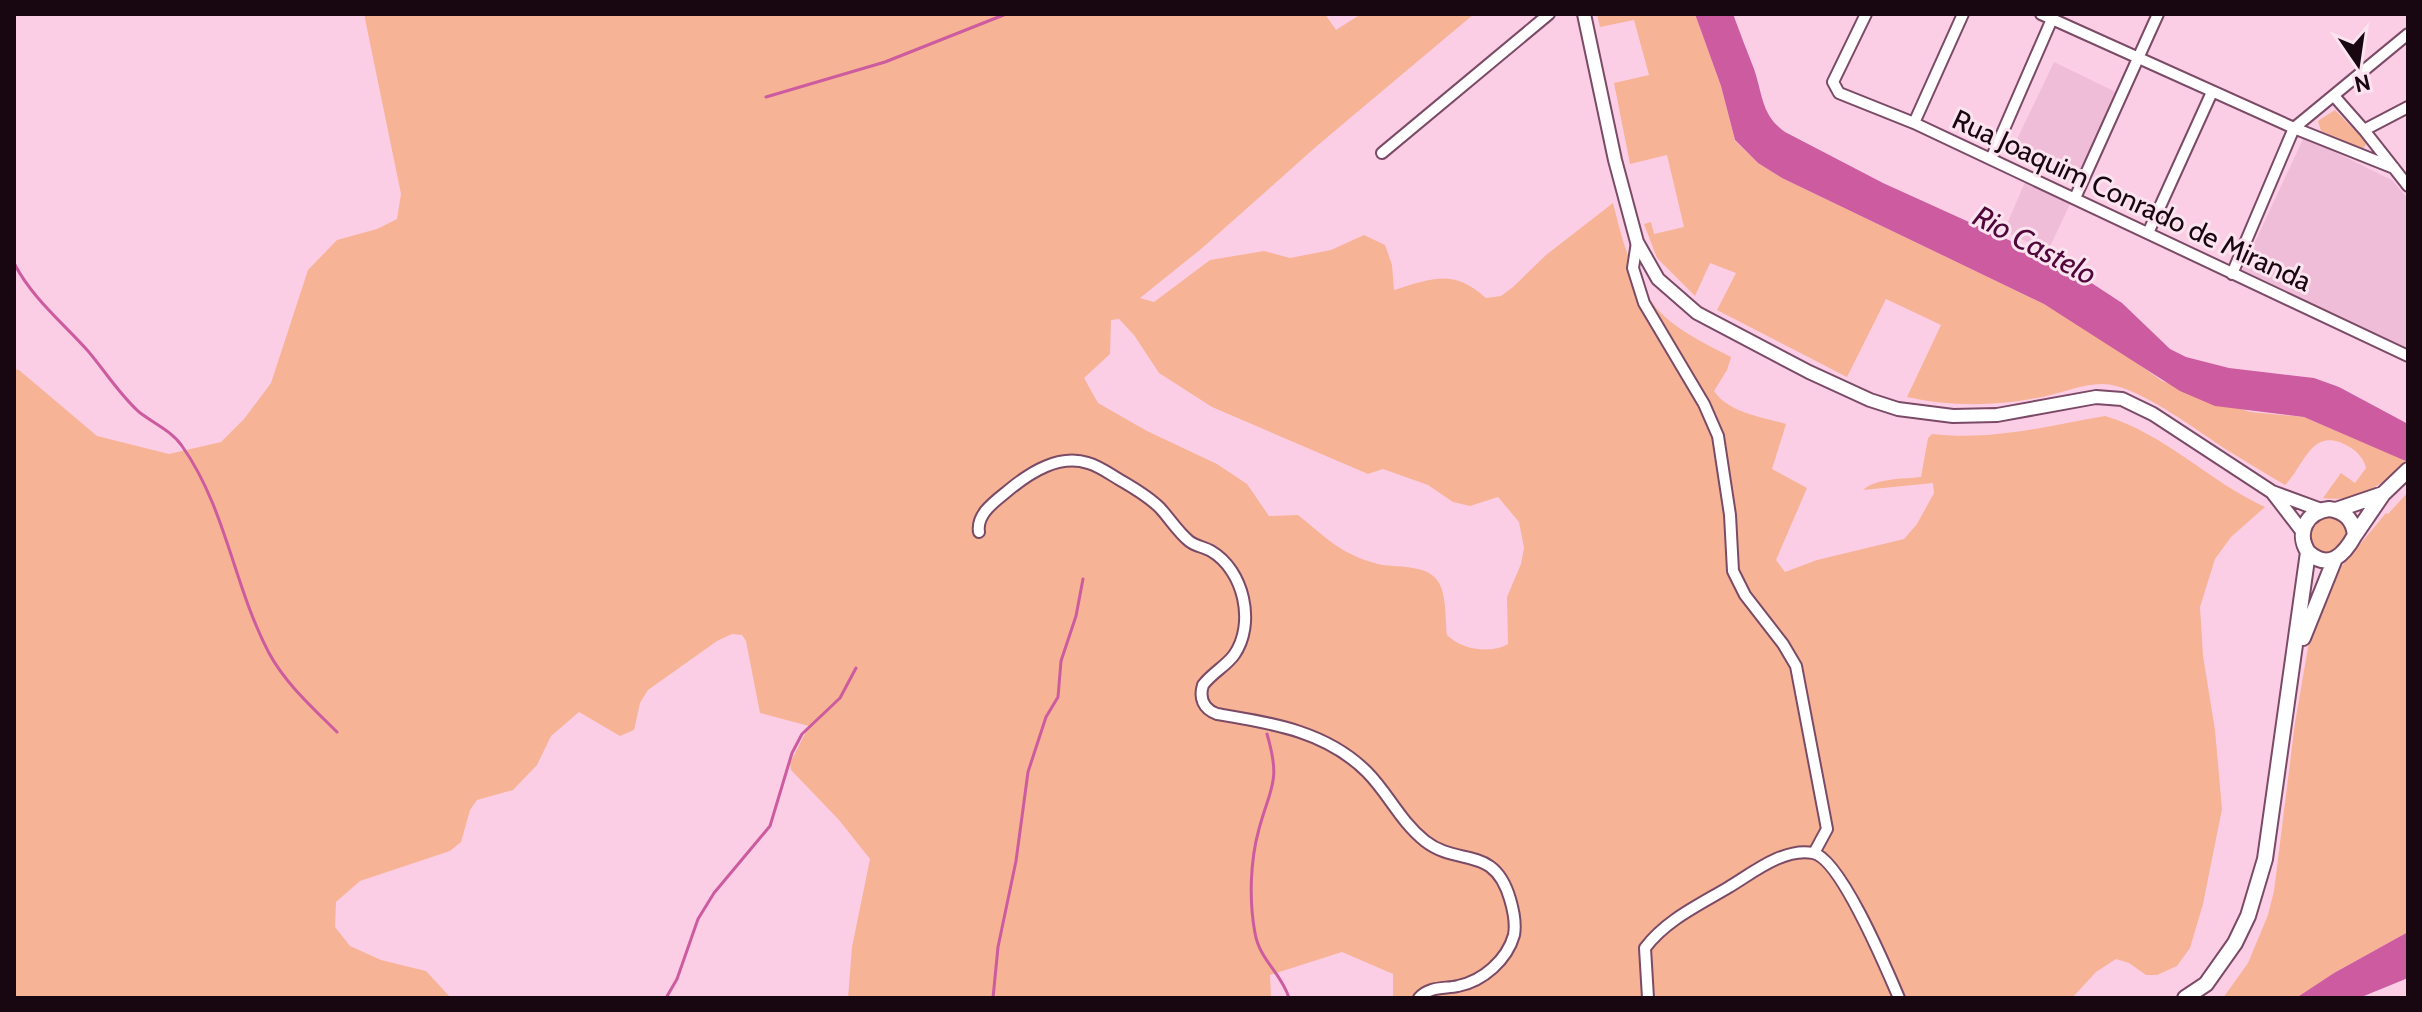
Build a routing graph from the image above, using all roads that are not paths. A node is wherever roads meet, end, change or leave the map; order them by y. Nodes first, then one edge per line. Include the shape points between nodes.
1 (1549, 14) edge
2 (1584, 14) edge
3 (1866, 14) edge
4 (1963, 14) edge
5 (2158, 14) edge
6 (2047, 16) edge
7 (2408, 34) edge
8 (2137, 57) junction
9 (2212, 92) junction
10 (2334, 96) junction
11 (2408, 107) edge
12 (1914, 123) junction
13 (2294, 128) junction
14 (2364, 130) junction
15 (1382, 153) dead end
16 (1991, 159) junction
17 (2394, 168) junction
18 (2408, 186) edge
19 (2075, 198) junction
20 (2148, 233) junction
21 (1637, 242) junction
22 (2232, 274) junction
23 (2408, 356) edge
24 (2408, 470) edge
25 (2272, 492) junction
26 (2383, 494) junction
27 (2329, 510) junction
28 (2302, 531) junction
29 (979, 532) dead end
30 (2355, 535) junction
31 (2308, 552) junction
32 (2334, 561) junction
33 (2296, 657) junction
34 (1814, 853) junction
35 (1419, 998) edge
36 (1648, 998) edge
37 (1899, 998) edge
38 (2185, 998) edge

1 - 15 street
2 - 21 street
3 - 12 street, Rua Joaquim Conrado de Miranda via 1833,82 1835,90
4 - 12 street
5 - 8 street
6 - 8 street
6 - 16 street
7 - 10 street
8 - 9 street
8 - 19 street
9 - 13 street
9 - 20 street
10 - 13 street
10 - 14 street
11 - 14 street
12 - 16 street, Rua Joaquim Conrado de Miranda
13 - 17 street
13 - 22 street
14 - 17 street
16 - 19 street, Rua Joaquim Conrado de Miranda
17 - 18 street
19 - 20 street, Rua Joaquim Conrado de Miranda
20 - 22 street, Rua Joaquim Conrado de Miranda
21 - 25 street via 1658,279 1697,313 1870,400 1953,416 2008,413 2096,397 2122,399
21 - 34 street via 1633,268 1644,303 1718,436 1733,571 1796,666 1827,829
22 - 23 street, Rua Joaquim Conrado de Miranda
24 - 26 main road
25 - 27 street
25 - 28 street
26 - 27 main road
26 - 30 main road
27 - 28 main road via 2306,521
27 - 30 main road via 2350,519
28 - 31 main road
29 - 35 street via 983,515 1023,479 1040,468 1075,461 1089,463 1140,492 1189,541 1225,563 1241,589 1245,619 1233,656 1203,685 1206,708 1299,730 1325,742 1366,770 1428,843 1489,864 1508,892 1514,933 1494,967 1478,979 1430,990
30 - 32 main road
31 - 32 main road
31 - 33 main road
32 - 33 main road
33 - 38 main road via 2258,889 2235,943 2206,984
34 - 36 street via 1790,854 1765,865 1666,924 1645,948
34 - 37 street via 1834,869

